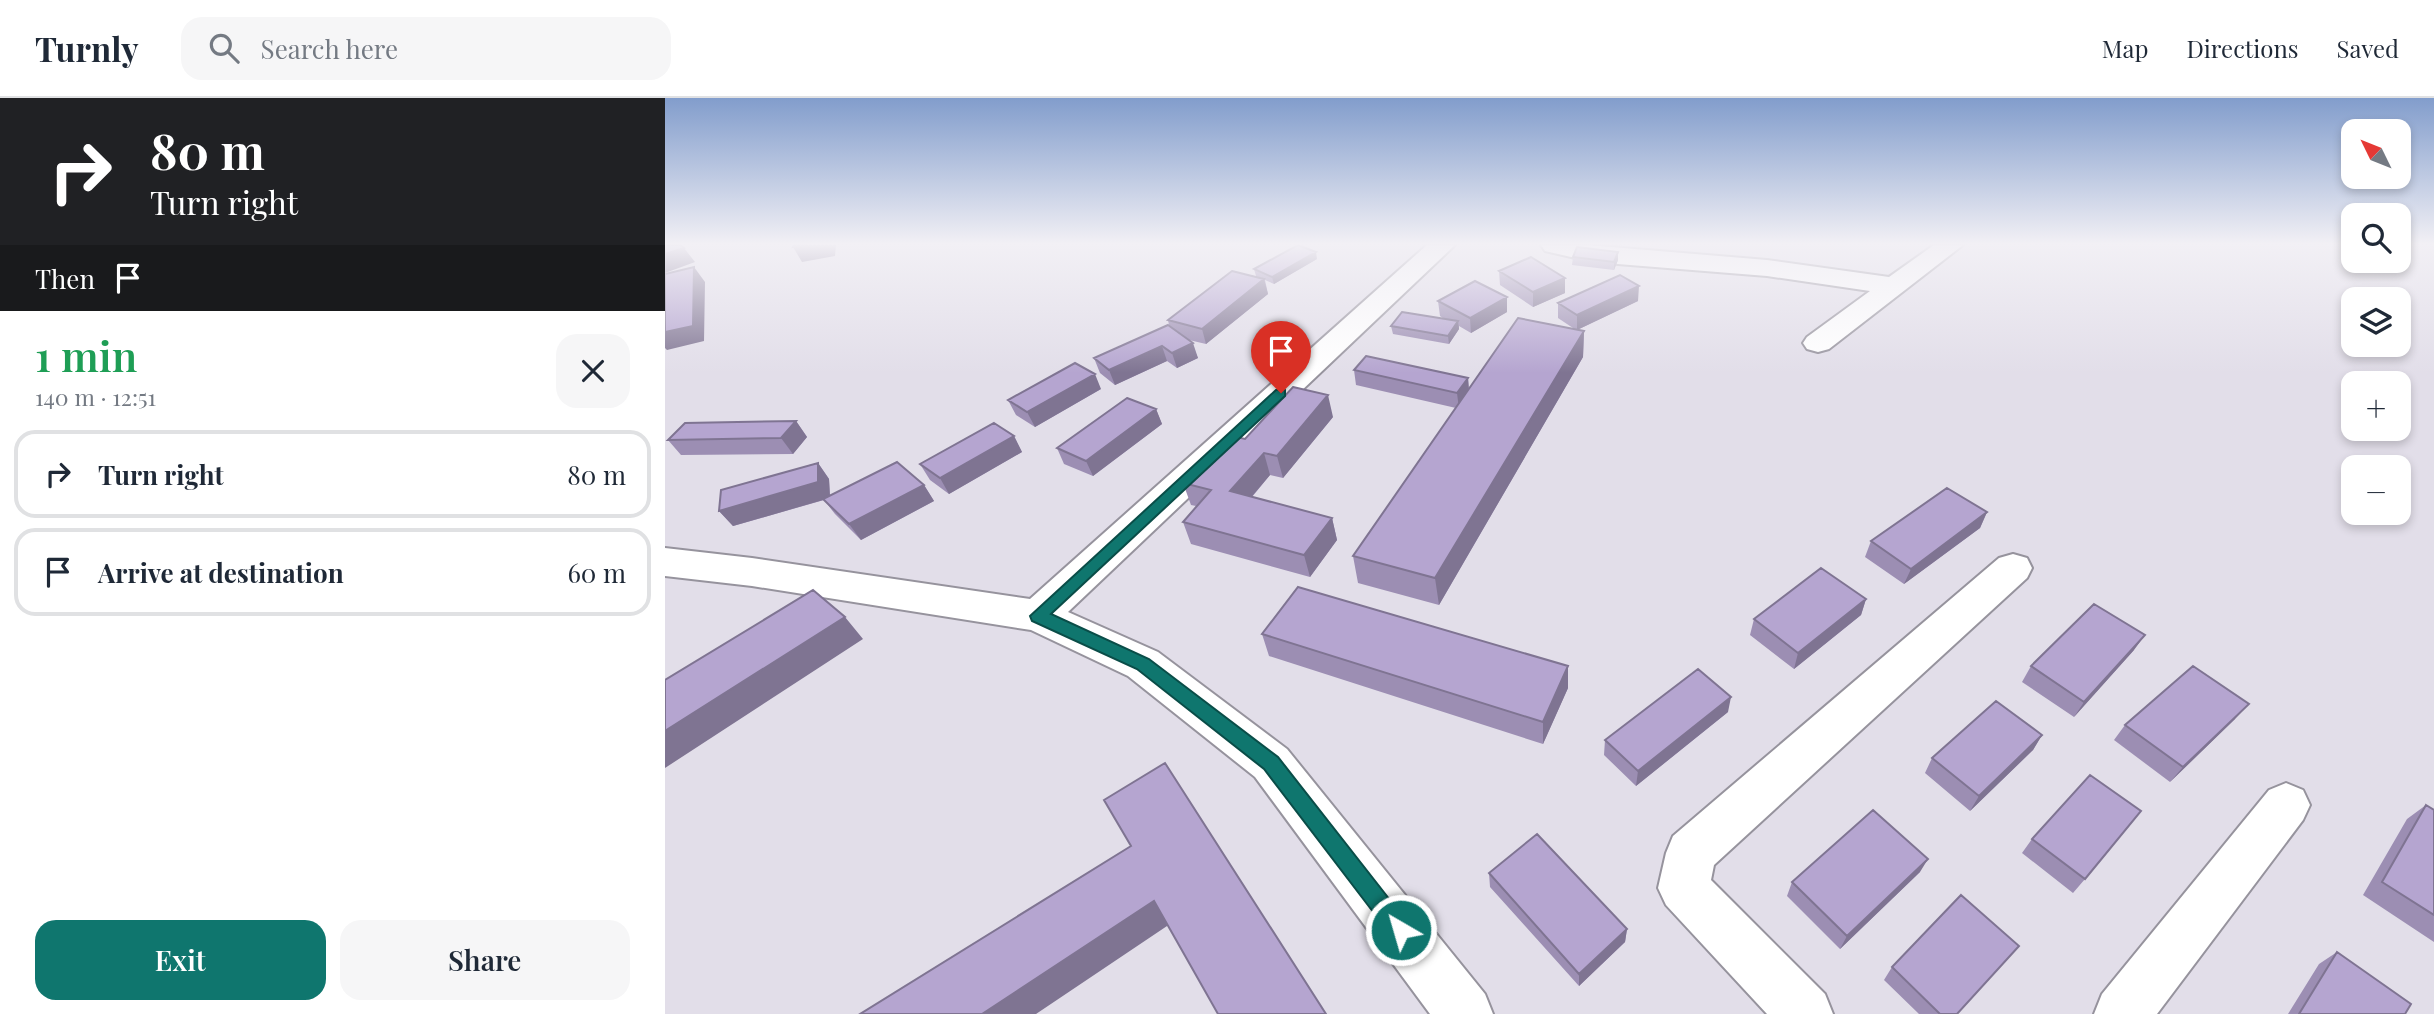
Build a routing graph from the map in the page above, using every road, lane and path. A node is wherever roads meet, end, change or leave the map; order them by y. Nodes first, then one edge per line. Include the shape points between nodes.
1 (1394, 288) edge
2 (1894, 288) edge
3 (1818, 343) dead end
4 (665, 562) edge
5 (2013, 568) dead end
6 (1038, 616) junction
7 (2285, 805) dead end
8 (1465, 1014) edge
9 (1805, 1014) edge
10 (2122, 1014) edge

1 - 6 street
2 - 3 street
4 - 6 street
5 - 9 street via 1691,853 1684,888
6 - 8 street via 1143,664 1271,763
7 - 10 street

